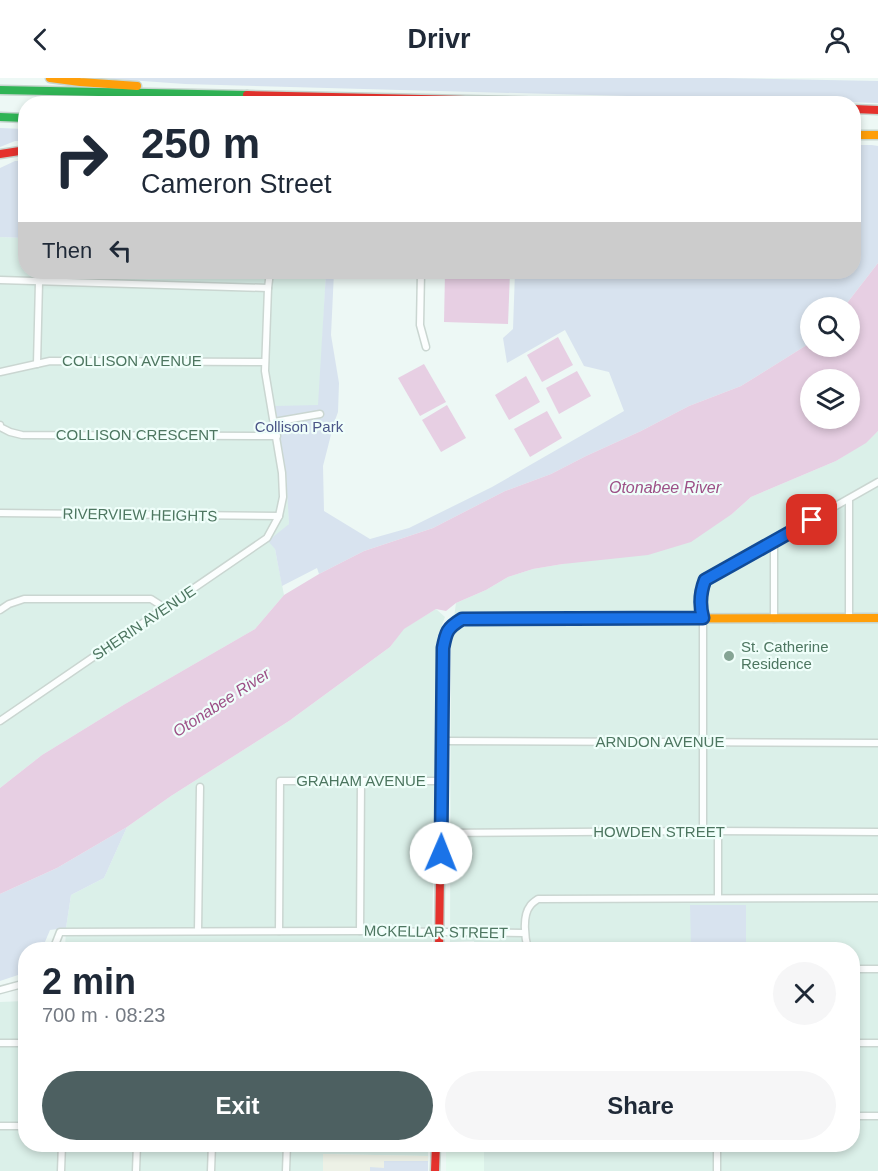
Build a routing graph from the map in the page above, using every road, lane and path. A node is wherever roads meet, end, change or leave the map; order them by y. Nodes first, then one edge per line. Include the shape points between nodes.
1 (50, 78) edge
2 (0, 90) edge
3 (178, 94) junction
4 (270, 96) edge
5 (861, 110) edge
6 (878, 110) edge
7 (0, 117) edge
8 (18, 118) edge
9 (861, 135) edge
10 (878, 135) edge
11 (18, 151) edge
12 (0, 154) edge
13 (269, 279) edge
14 (421, 279) edge
15 (0, 280) edge
16 (39, 282) junction
17 (268, 288) junction
18 (426, 347) dead end
19 (265, 362) junction
20 (37, 364) junction
21 (0, 372) edge
22 (321, 414) dead end
23 (274, 422) junction
24 (0, 425) edge
25 (277, 436) junction
26 (878, 482) edge
27 (849, 499) junction
28 (0, 513) edge
29 (279, 516) junction
30 (774, 540) junction
31 (165, 608) junction
32 (0, 610) edge
33 (703, 618) junction
34 (849, 618) junction
35 (878, 618) edge
36 (774, 619) junction
37 (0, 721) edge
38 (442, 741) junction
39 (702, 742) junction
40 (878, 743) edge
41 (361, 780) junction
42 (442, 781) junction
43 (200, 787) dead end
44 (703, 831) junction
45 (718, 832) junction
46 (878, 832) edge
47 (441, 833) junction
48 (718, 898) junction
49 (878, 898) edge
50 (198, 931) junction
51 (279, 931) junction
52 (360, 931) junction
53 (439, 932) junction
54 (524, 933) junction
55 (56, 942) edge
56 (439, 942) edge
57 (526, 942) edge
58 (860, 969) edge
59 (878, 969) edge
60 (18, 985) edge
61 (0, 990) edge
62 (0, 1043) edge
63 (18, 1043) edge
64 (860, 1043) edge
65 (878, 1043) edge
66 (860, 1116) edge
67 (878, 1116) edge
68 (0, 1126) edge
69 (18, 1126) edge
70 (62, 1152) edge
71 (137, 1152) edge
72 (212, 1152) edge
73 (286, 1152) edge
74 (436, 1152) edge
75 (717, 1152) edge
76 (62, 1171) edge
77 (136, 1171) edge
78 (211, 1171) edge
79 (286, 1171) edge
80 (435, 1171) edge
81 (717, 1171) edge

1 - 3 main road via 150,87
2 - 3 main road
3 - 4 main road
5 - 6 main road
7 - 8 main road
9 - 10 main road
11 - 12 main road
13 - 17 street
14 - 18 street via 420,325
15 - 16 street
16 - 17 street
16 - 20 street
17 - 19 street
19 - 20 street, COLLISON AVENUE
19 - 23 street
20 - 21 street, COLLISON AVENUE
22 - 23 street
23 - 25 street
24 - 25 street, COLLISON CRESCENT via 22,435
25 - 29 street via 283,497
26 - 27 street
27 - 30 street
27 - 34 street
28 - 29 street, RIVERVIEW HEIGHTS
29 - 31 street, SHERIN AVENUE via 267,538
30 - 33 street via 705,580 701,591
30 - 36 street
31 - 32 street via 151,599 24,599
31 - 37 street, SHERIN AVENUE
33 - 36 main road
33 - 38 main road via 462,619 446,632 443,648
33 - 39 street
34 - 35 main road
34 - 36 main road
38 - 39 street, ARNDON AVENUE
38 - 42 main road
39 - 40 street, ARNDON AVENUE
39 - 44 street
41 - 42 street, GRAHAM AVENUE
41 - 51 street, GRAHAM AVENUE via 280,781
41 - 52 street
42 - 47 main road
43 - 50 street
44 - 45 street, HOWDEN STREET
44 - 47 street, HOWDEN STREET
45 - 46 street, HOWDEN STREET
45 - 48 street
47 - 53 main road
48 - 49 street, MCKELLAR STREET
48 - 54 street, MCKELLAR STREET via 538,899 529,907
50 - 51 street, MCKELLAR STREET
50 - 55 street, MCKELLAR STREET via 60,932
51 - 52 street, MCKELLAR STREET
52 - 53 street, MCKELLAR STREET
53 - 54 street, MCKELLAR STREET
53 - 56 main road
54 - 57 street
58 - 59 street
60 - 61 street
62 - 63 street
64 - 65 street
66 - 67 street
68 - 69 street
70 - 76 street
71 - 77 street
72 - 78 street
73 - 79 street
74 - 80 main road
75 - 81 street

